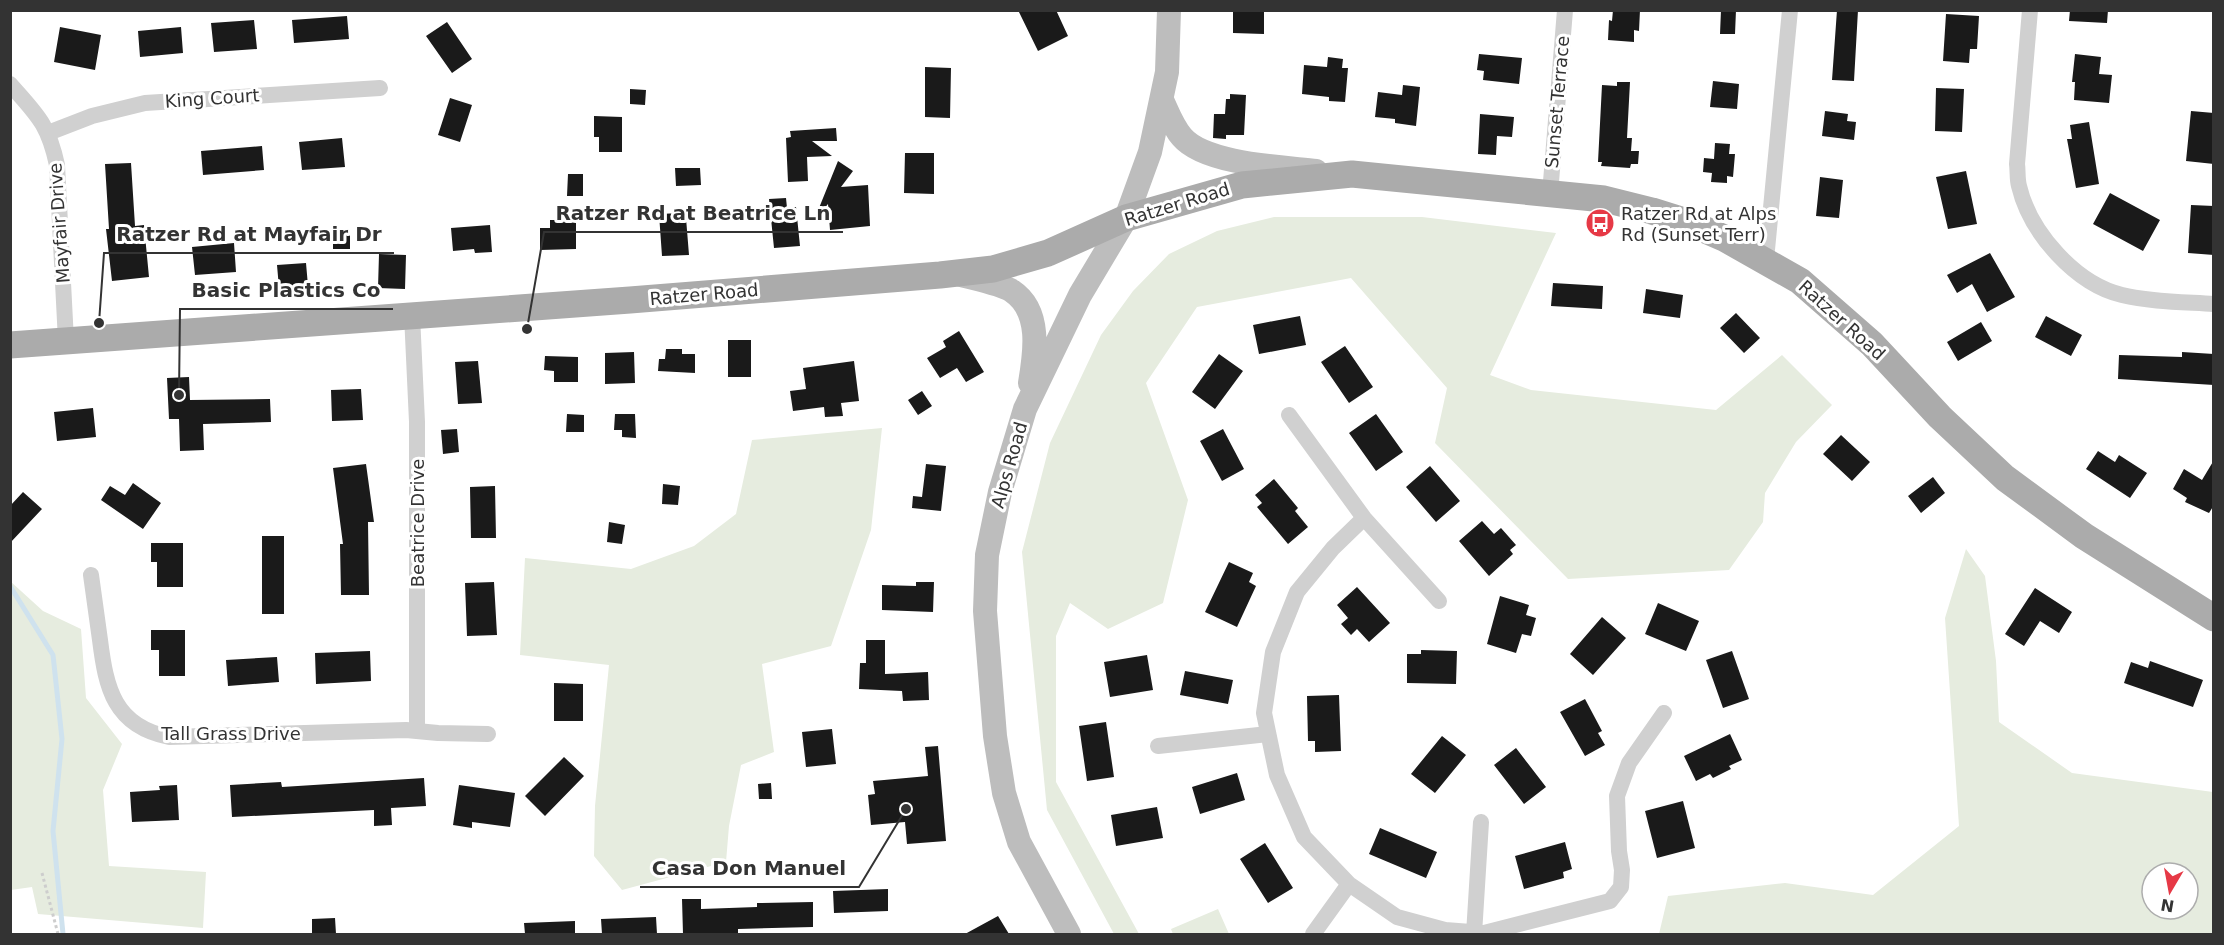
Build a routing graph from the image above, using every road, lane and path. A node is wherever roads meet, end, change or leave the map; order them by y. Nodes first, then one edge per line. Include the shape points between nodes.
1 (1168, 10) edge
2 (1565, 10) edge
3 (1790, 10) edge
4 (2030, 10) edge
5 (10, 84) edge
6 (380, 88) dead end
7 (1162, 100) junction
8 (48, 133) junction
9 (1352, 174) junction
10 (1550, 194) junction
11 (1126, 218) junction
12 (1766, 260) junction
13 (956, 273) junction
14 (2214, 304) edge
15 (412, 315) junction
16 (66, 341) junction
17 (10, 345) edge
18 (1025, 409) junction
19 (1289, 415) dead end
20 (1364, 518) junction
21 (91, 575) dead end
22 (1439, 601) dead end
23 (2214, 618) edge
24 (1664, 713) dead end
25 (417, 731) junction
26 (488, 734) dead end
27 (1268, 734) junction
28 (1158, 746) dead end
29 (1481, 822) dead end
30 (42, 873) dead end
31 (1349, 884) junction
32 (58, 934) edge
33 (1069, 934) edge
34 (1313, 934) edge
35 (1474, 934) edge

1 - 7 main road, Alps Road via 1167,72
2 - 10 street, Sunset Terrace
3 - 12 street
4 - 14 street via 2017,164 2019,186 2048,243 2066,263 2106,290 2145,299
5 - 8 street, Mayfair Drive via 34,108
6 - 8 street, King Court via 145,103 92,116
7 - 9 main road via 1183,139 1201,151 1250,164
7 - 11 main road, Alps Road via 1150,152
8 - 16 street, Mayfair Drive via 57,165
9 - 10 main road, Ratzer Road
9 - 11 main road, Ratzer Road via 1242,185
10 - 12 main road, Ratzer Road via 1652,211 1714,234
11 - 13 main road, Ratzer Road via 1048,253 993,269
11 - 18 main road, Alps Road via 1080,295
12 - 23 main road, Ratzer Road via 1819,295 2013,485 2084,536
13 - 15 main road, Ratzer Road
13 - 18 main road via 1011,290 1027,305 1034,329 1035,355
15 - 16 main road, Ratzer Road
15 - 25 street, Beatrice Drive via 417,422
16 - 17 main road, Ratzer Road
18 - 33 main road, Alps Road via 1000,492 987,555 985,611 990,672 999,767 1012,822
19 - 20 street
20 - 22 street
20 - 27 street via 1333,548 1298,592 1273,652 1264,713
21 - 25 street, Tall Grass Drive via 105,676 125,715 153,734 169,737
24 - 35 street via 1629,763 1617,796 1621,887 1610,901
25 - 26 street, Tall Grass Drive
27 - 28 street
27 - 31 street via 1277,775 1304,837
29 - 35 street
30 - 32 path
31 - 34 street
31 - 35 street via 1397,916

